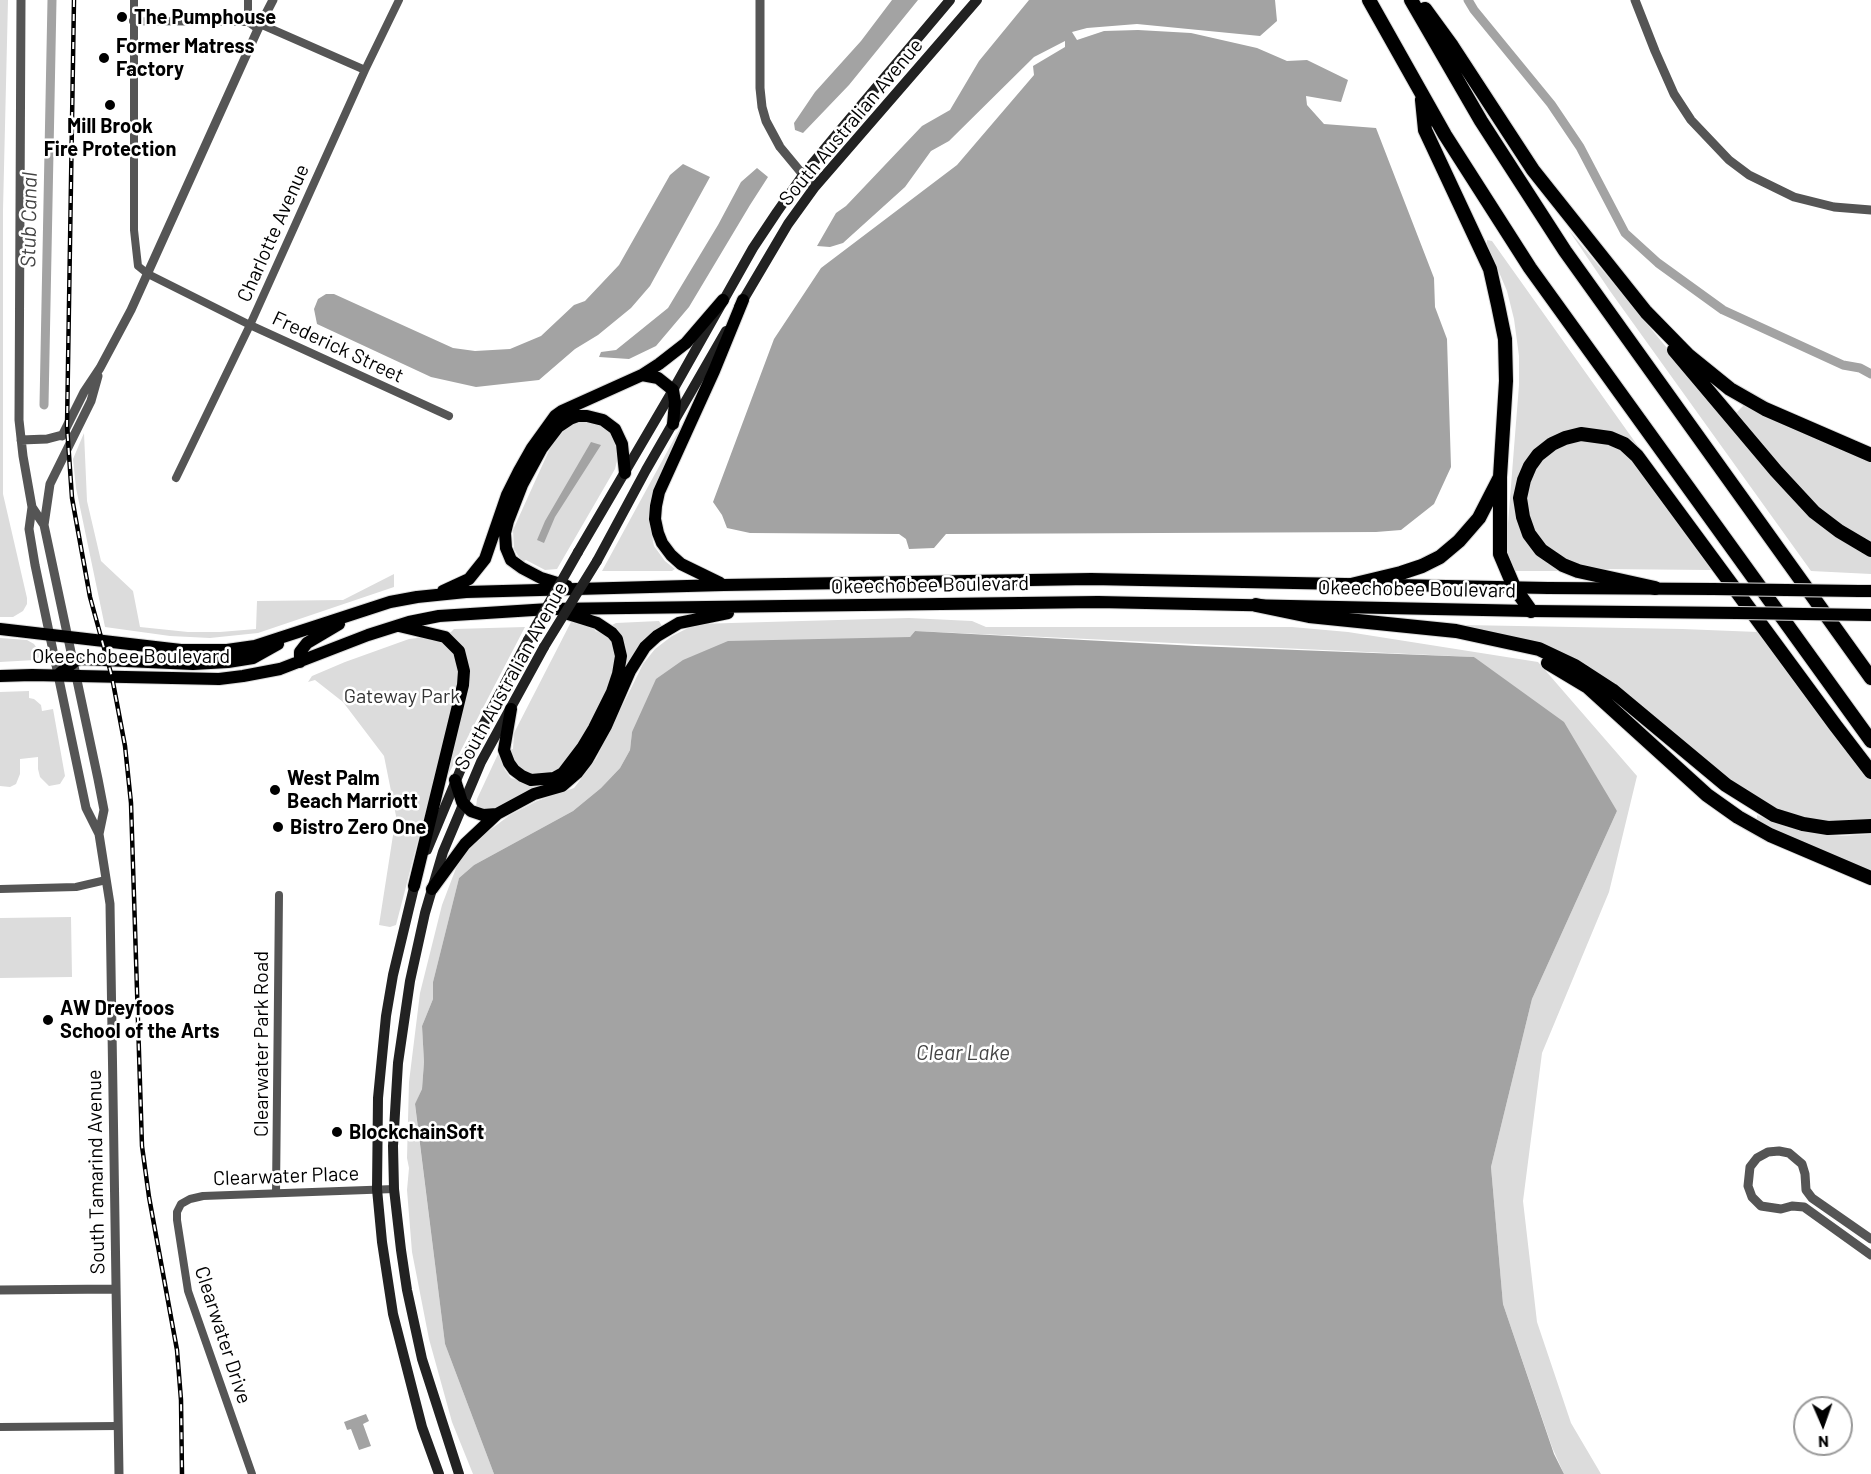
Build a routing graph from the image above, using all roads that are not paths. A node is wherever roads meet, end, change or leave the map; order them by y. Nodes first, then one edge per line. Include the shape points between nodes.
1 (21, 0) edge
2 (134, 0) edge
3 (248, 0) edge
4 (273, 0) edge
5 (399, 0) edge
6 (760, 0) edge
7 (950, 0) edge
8 (977, 0) edge
9 (1369, 0) edge
10 (1411, 0) edge
11 (1418, 0) edge
12 (1635, 0) edge
13 (133, 21) junction
14 (248, 22) junction
15 (259, 26) junction
16 (365, 70) junction
17 (1422, 95) junction
18 (803, 175) junction
19 (814, 188) junction
20 (1871, 210) edge
21 (148, 274) junction
22 (723, 300) junction
23 (743, 300) junction
24 (1646, 312) junction
25 (250, 325) junction
26 (100, 368) junction
27 (642, 375) junction
28 (673, 390) junction
29 (449, 416) dead end
30 (673, 424) junction
31 (79, 428) junction
32 (62, 436) junction
33 (21, 440) junction
34 (1871, 455) edge
35 (625, 473) junction
36 (1500, 477) junction
37 (176, 478) dead end
38 (32, 507) junction
39 (44, 525) junction
40 (1871, 550) edge
41 (724, 585) junction
42 (1351, 585) junction
43 (1514, 587) junction
44 (1655, 588) junction
45 (576, 589) junction
46 (1865, 591) edge
47 (434, 596) junction
48 (1256, 605) junction
49 (770, 606) junction
50 (549, 609) junction
51 (1532, 611) junction
52 (349, 615) junction
53 (1871, 615) edge
54 (395, 626) junction
55 (0, 629) edge
56 (49, 634) junction
57 (293, 635) junction
58 (67, 636) junction
59 (1504, 640) junction
60 (300, 662) junction
61 (73, 663) junction
62 (58, 675) junction
63 (0, 676) edge
64 (76, 676) junction
65 (1871, 678) edge
66 (511, 709) junction
67 (1871, 741) edge
68 (1871, 772) edge
69 (455, 780) junction
70 (462, 802) junction
71 (497, 814) junction
72 (1871, 826) edge
73 (99, 834) junction
74 (1871, 878) edge
75 (106, 880) junction
76 (414, 886) junction
77 (432, 888) junction
78 (0, 889) edge
79 (279, 895) dead end
80 (377, 1189) junction
81 (394, 1189) junction
82 (276, 1193) junction
83 (181, 1204) joint
84 (1871, 1239) edge
85 (1871, 1255) edge
86 (116, 1289) junction
87 (0, 1290) edge
88 (118, 1426) junction
89 (0, 1427) edge
90 (118, 1474) edge
91 (252, 1474) edge
92 (439, 1474) edge
93 (459, 1474) edge

1 - 33 street
2 - 13 street
3 - 14 street
4 - 15 street
5 - 16 street, Charlotte Avenue
6 - 18 street via 762,107 776,141
7 - 18 main road, South Australian Avenue
8 - 19 main road, South Australian Avenue
9 - 17 highway
10 - 65 highway via 1481,121 1565,251
11 - 24 highway via 1533,170
12 - 20 street via 1674,94 1691,120 1729,160 1749,175 1794,197 1834,207
13 - 14 street
13 - 21 street via 134,230 138,266
14 - 15 street
15 - 16 street
15 - 21 street
16 - 25 street, Charlotte Avenue
17 - 36 highway via 1425,130 1490,268 1505,339
17 - 67 highway via 1553,302
18 - 19 street
18 - 22 main road, South Australian Avenue
19 - 23 main road, South Australian Avenue
21 - 25 street, Frederick Street
21 - 26 street
22 - 27 main road via 672,356
22 - 28 main road, South Australian Avenue
23 - 30 main road, South Australian Avenue
23 - 41 main road via 659,492 655,519 662,543 671,555
24 - 34 highway via 1688,355 1730,389 1765,409
24 - 40 highway via 1681,360 1814,512
25 - 29 street, Frederick Street
25 - 37 street, Charlotte Avenue
26 - 31 street
26 - 32 street
27 - 28 main road via 658,378
27 - 47 main road via 555,416 519,471 491,547 477,571
28 - 30 main road
28 - 35 main road, South Australian Avenue
30 - 66 main road, South Australian Avenue, bridge
31 - 32 street
31 - 39 street via 50,484
32 - 33 street
33 - 38 street
35 - 45 main road via 622,444 615,429 603,420 587,416 570,418 558,427 522,485 508,520 505,541 512,560 541,578
35 - 69 main road, South Australian Avenue, bridge via 528,640
36 - 42 highway via 1479,518 1440,557 1401,573
36 - 43 highway via 1500,554
38 - 39 street
38 - 56 street, South Tamarind Avenue via 29,529
39 - 58 street, South Tamarind Avenue
41 - 42 main road, Okeechobee Boulevard via 1091,579
41 - 45 main road, Okeechobee Boulevard
42 - 43 main road, Okeechobee Boulevard
43 - 44 main road, Okeechobee Boulevard
43 - 51 highway
44 - 46 main road, Okeechobee Boulevard, bridge
44 - 68 highway via 1578,571 1563,566 1541,550 1522,517 1520,498 1527,473 1538,455 1558,441 1581,434 1610,438 1638,456
45 - 47 main road, Okeechobee Boulevard
47 - 52 main road, Okeechobee Boulevard via 390,602
48 - 49 main road, Okeechobee Boulevard via 1068,602
48 - 51 main road, Okeechobee Boulevard
48 - 59 highway via 1309,616 1456,631
49 - 50 main road, Okeechobee Boulevard
49 - 71 main road via 697,618 657,636 634,663 606,726 577,773 562,786 534,794
50 - 54 main road, Okeechobee Boulevard via 439,616
50 - 66 main road via 597,623 617,639 620,665 612,692 570,765 554,778 531,780 509,763 504,750
51 - 53 main road, Okeechobee Boulevard, bridge
52 - 57 main road, Okeechobee Boulevard
52 - 60 main road via 306,643 300,652
54 - 60 main road, Okeechobee Boulevard
54 - 76 main road via 445,637 459,651 464,671
55 - 56 main road, Okeechobee Boulevard
56 - 58 main road, Okeechobee Boulevard
56 - 62 street, South Tamarind Avenue
57 - 58 main road, Okeechobee Boulevard via 255,646 203,651
57 - 61 main road via 258,656 239,661 192,664 84,659
58 - 61 street, South Tamarind Avenue
59 - 72 highway via 1539,649 1575,666 1611,690 1726,785 1774,815 1828,828
59 - 74 highway via 1588,687 1707,795 1738,817 1770,835
60 - 64 main road, Okeechobee Boulevard via 219,679
61 - 62 main road
61 - 64 street, South Tamarind Avenue
62 - 63 main road, Okeechobee Boulevard
62 - 64 main road, Okeechobee Boulevard
62 - 73 street, South Tamarind Avenue via 86,808
64 - 73 street, South Tamarind Avenue via 104,810
66 - 70 main road, South Australian Avenue
69 - 70 main road
69 - 76 main road, South Australian Avenue
70 - 71 main road via 477,814
70 - 77 main road, South Australian Avenue
71 - 77 main road via 465,844
73 - 75 street, South Tamarind Avenue
75 - 78 street via 76,887
75 - 86 street, South Tamarind Avenue via 110,904
76 - 80 main road, South Australian Avenue via 393,975 381,1057
77 - 81 main road, South Australian Avenue via 410,981 399,1053 394,1104
79 - 82 street, Clearwater Park Road
80 - 81 street, Clearwater Place
80 - 82 street, Clearwater Place
80 - 92 main road, South Australian Avenue via 393,1314 422,1427
81 - 93 main road, South Australian Avenue via 414,1327
82 - 83 street, Clearwater Place via 203,1196
83 - 91 street, Clearwater Drive via 177,1220 188,1292
84 - 85 street via 1812,1198 1806,1190 1802,1164 1788,1153 1768,1152 1750,1167 1748,1186 1761,1206 1804,1207
86 - 87 street
86 - 88 street, South Tamarind Avenue
88 - 89 street
88 - 90 street, South Tamarind Avenue

